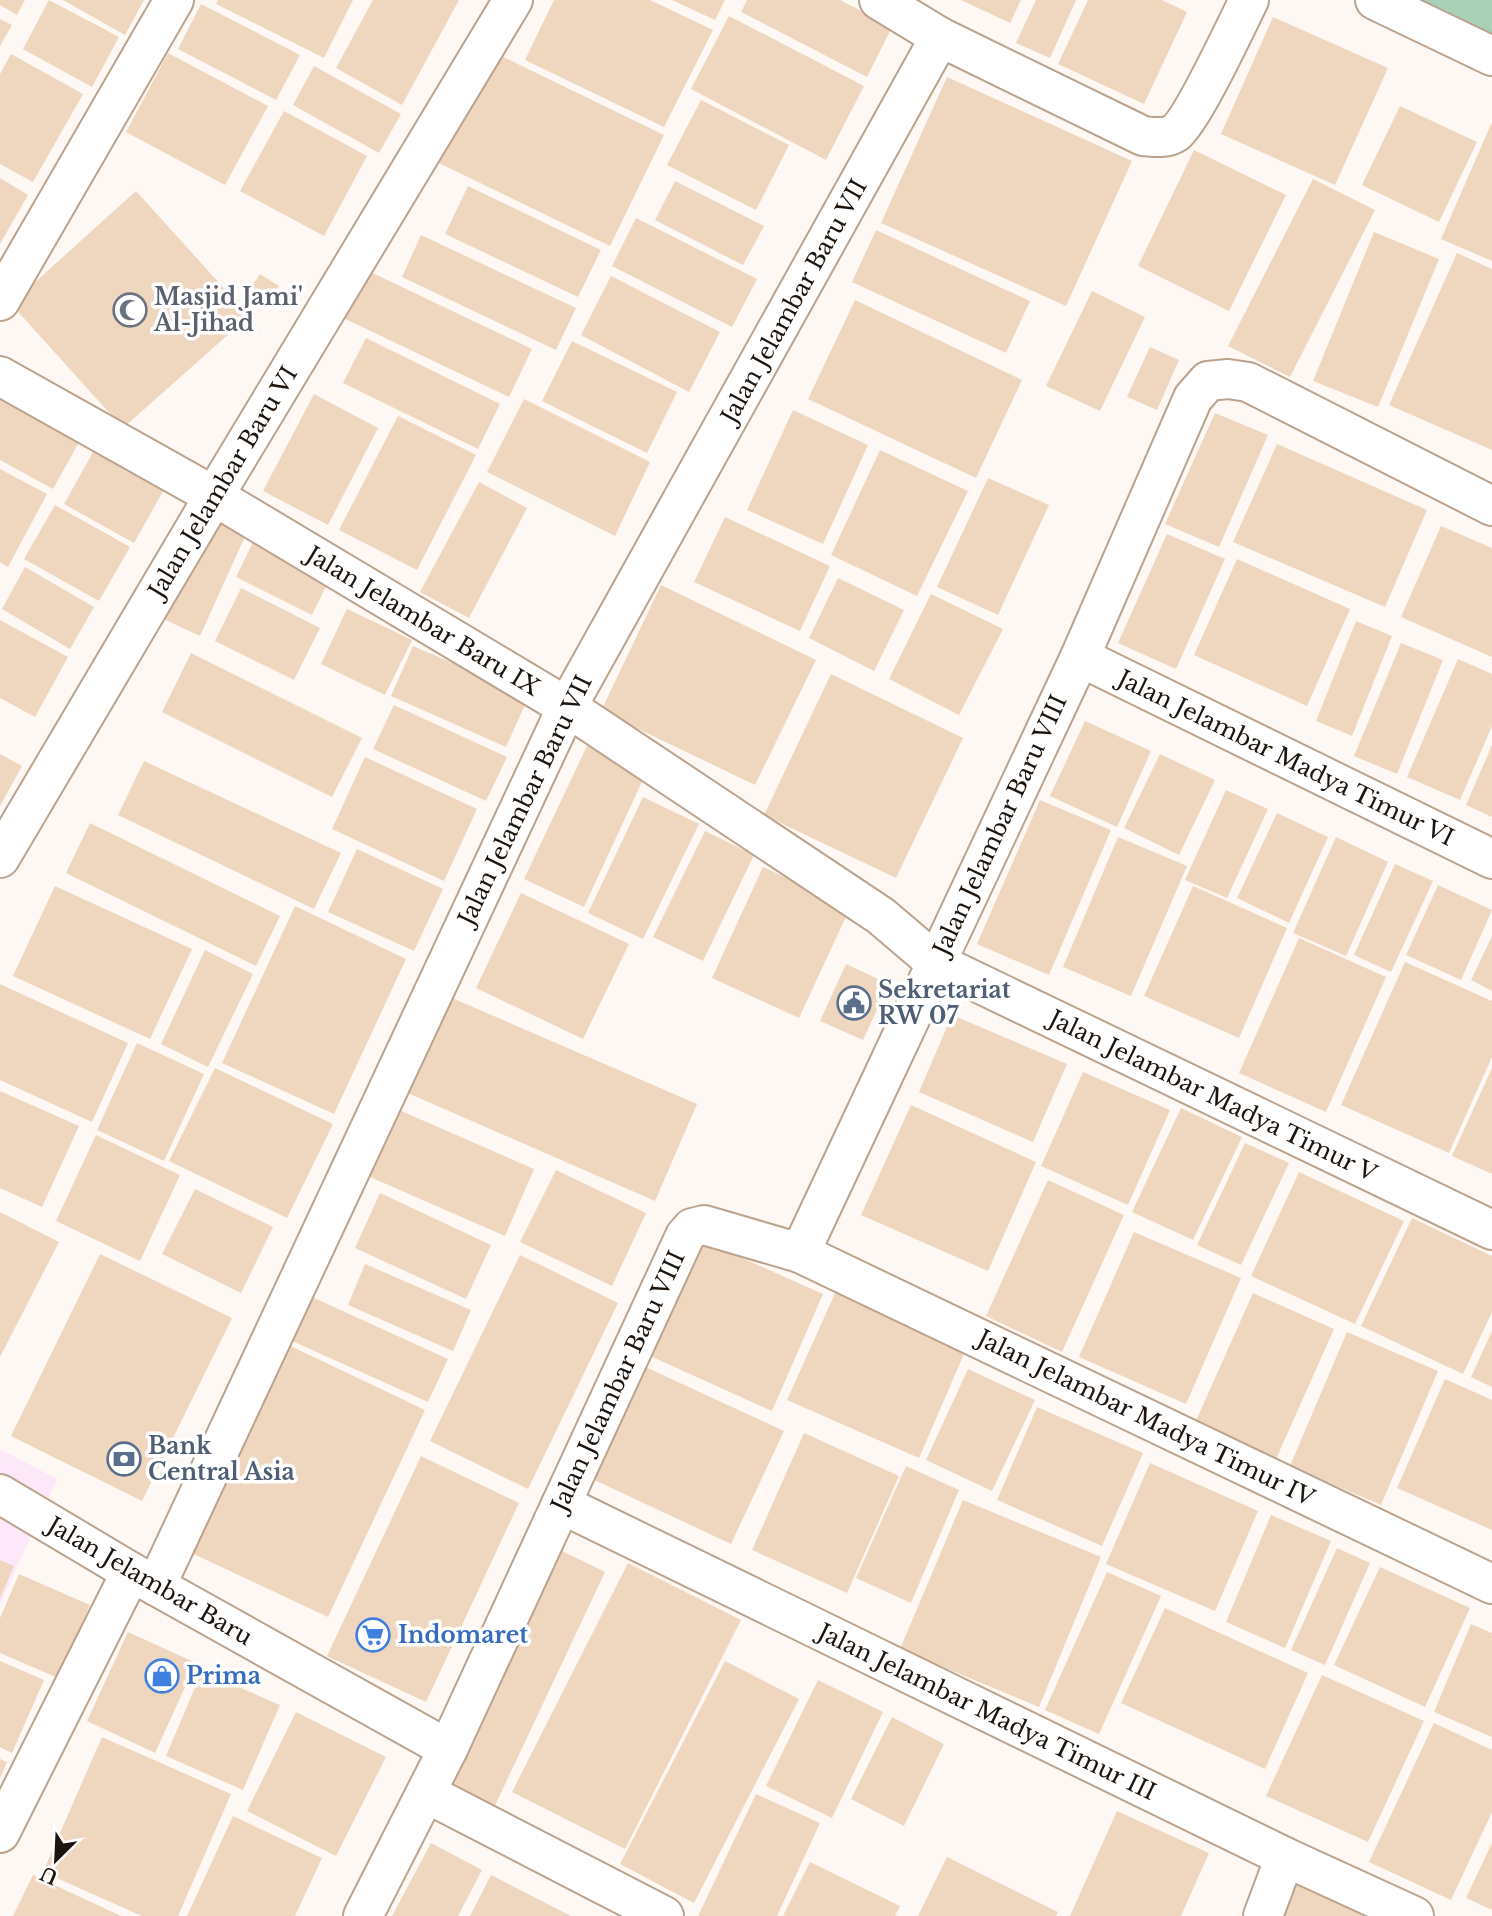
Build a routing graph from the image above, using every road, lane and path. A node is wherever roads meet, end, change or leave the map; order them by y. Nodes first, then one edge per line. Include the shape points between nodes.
1 (174, 0) edge
2 (513, 0) edge
3 (879, 0) edge
4 (1249, 0) edge
5 (1375, 0) edge
6 (940, 37) junction
7 (1492, 56) edge
8 (0, 301) edge
9 (0, 376) edge
10 (214, 496) junction
11 (1492, 506) edge
12 (1080, 657) junction
13 (567, 707) junction
14 (0, 858) edge
15 (1492, 859) edge
16 (934, 962) junction
17 (1492, 1230) edge
18 (800, 1253) junction
19 (0, 1494) edge
20 (561, 1504) junction
21 (143, 1579) junction
22 (1492, 1584) edge
23 (448, 1749) junction
24 (426, 1793) junction
25 (0, 1833) edge
26 (1285, 1857) junction
27 (363, 1916) edge
28 (664, 1916) edge
29 (1263, 1916) edge
30 (1414, 1916) edge

1 - 8 street
2 - 10 street, Jalan Jelambar Baru VI
3 - 6 street
4 - 6 street via 1191,112 1175,133 1161,138 1143,136
5 - 7 street
6 - 13 street, Jalan Jelambar Baru VII
9 - 10 street, Jalan Jelambar Baru IX
10 - 13 street, Jalan Jelambar Baru IX
10 - 14 street, Jalan Jelambar Baru VI
11 - 12 street, Jalan Jelambar Baru VIII via 1248,382 1209,381 1192,398
12 - 15 street, Jalan Jelambar Madya Timur VI
12 - 16 street, Jalan Jelambar Baru VIII
13 - 16 street, Jalan Jelambar Baru IX via 881,916
13 - 21 street, Jalan Jelambar Baru VII
16 - 17 street, Jalan Jelambar Madya Timur V
16 - 18 street, Jalan Jelambar Baru VIII
18 - 20 street, Jalan Jelambar Baru VIII via 704,1225 692,1228
18 - 22 street, Jalan Jelambar Madya Timur IV
19 - 21 street, Jalan Jelambar Baru
20 - 23 street, Jalan Jelambar Baru VIII
20 - 26 street, Jalan Jelambar Madya Timur III
21 - 23 street, Jalan Jelambar Baru
21 - 25 street, Jalan Jelambar Baru VII
23 - 24 street, Jalan Jelambar Baru VIII
24 - 27 street, Jalan Jelambar Baru VIII
24 - 28 street
26 - 29 street
26 - 30 street, Jalan Jelambar Madya Timur III

